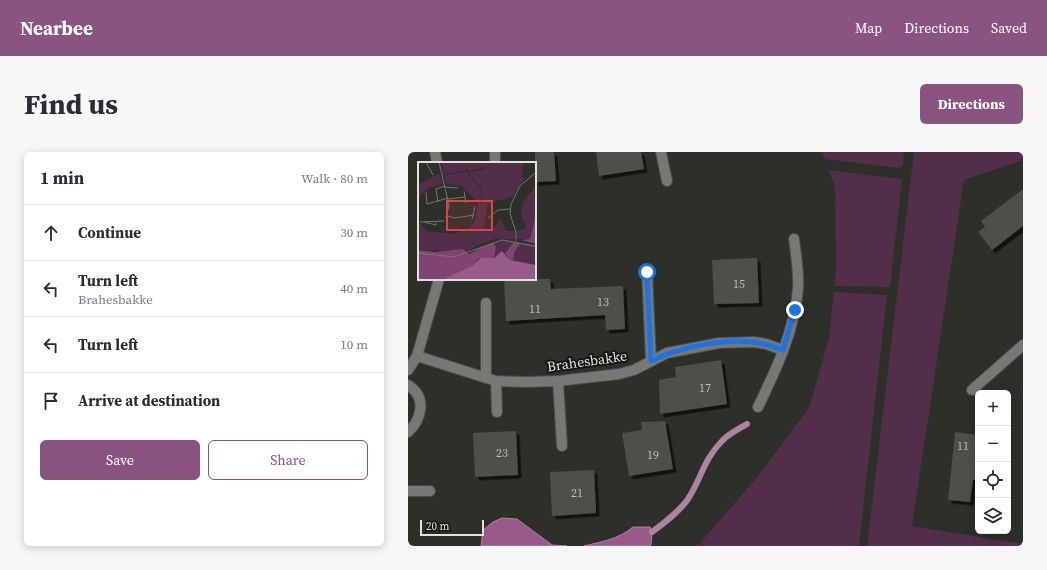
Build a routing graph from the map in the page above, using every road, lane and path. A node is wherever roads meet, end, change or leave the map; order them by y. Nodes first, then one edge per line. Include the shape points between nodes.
1 (435, 152) edge
2 (661, 152) edge
3 (437, 162) edge
4 (667, 181) dead end
5 (794, 239) dead end
6 (647, 272) dead end
7 (439, 280) edge
8 (486, 303) dead end
9 (1023, 345) edge
10 (783, 350) junction
11 (417, 356) junction
12 (651, 361) junction
13 (408, 370) edge
14 (486, 378) junction
15 (496, 381) junction
16 (558, 381) junction
17 (408, 385) edge
18 (972, 390) dead end
19 (758, 407) dead end
20 (497, 412) dead end
21 (408, 432) edge
22 (562, 446) dead end
23 (408, 491) edge
24 (430, 491) dead end

1 - 3 street
2 - 4 street
5 - 10 street via 798,287 795,310
6 - 12 street
7 - 11 street
8 - 14 street
9 - 18 street
10 - 12 street, Brahesbakke via 754,342 719,343 667,353
10 - 19 street
11 - 13 street
11 - 14 street, Brahesbakke
12 - 16 street, Brahesbakke via 619,374
14 - 15 street, Brahesbakke
15 - 16 street, Brahesbakke
15 - 20 street
16 - 22 street
17 - 21 street via 417,395 421,405 420,416
23 - 24 street

